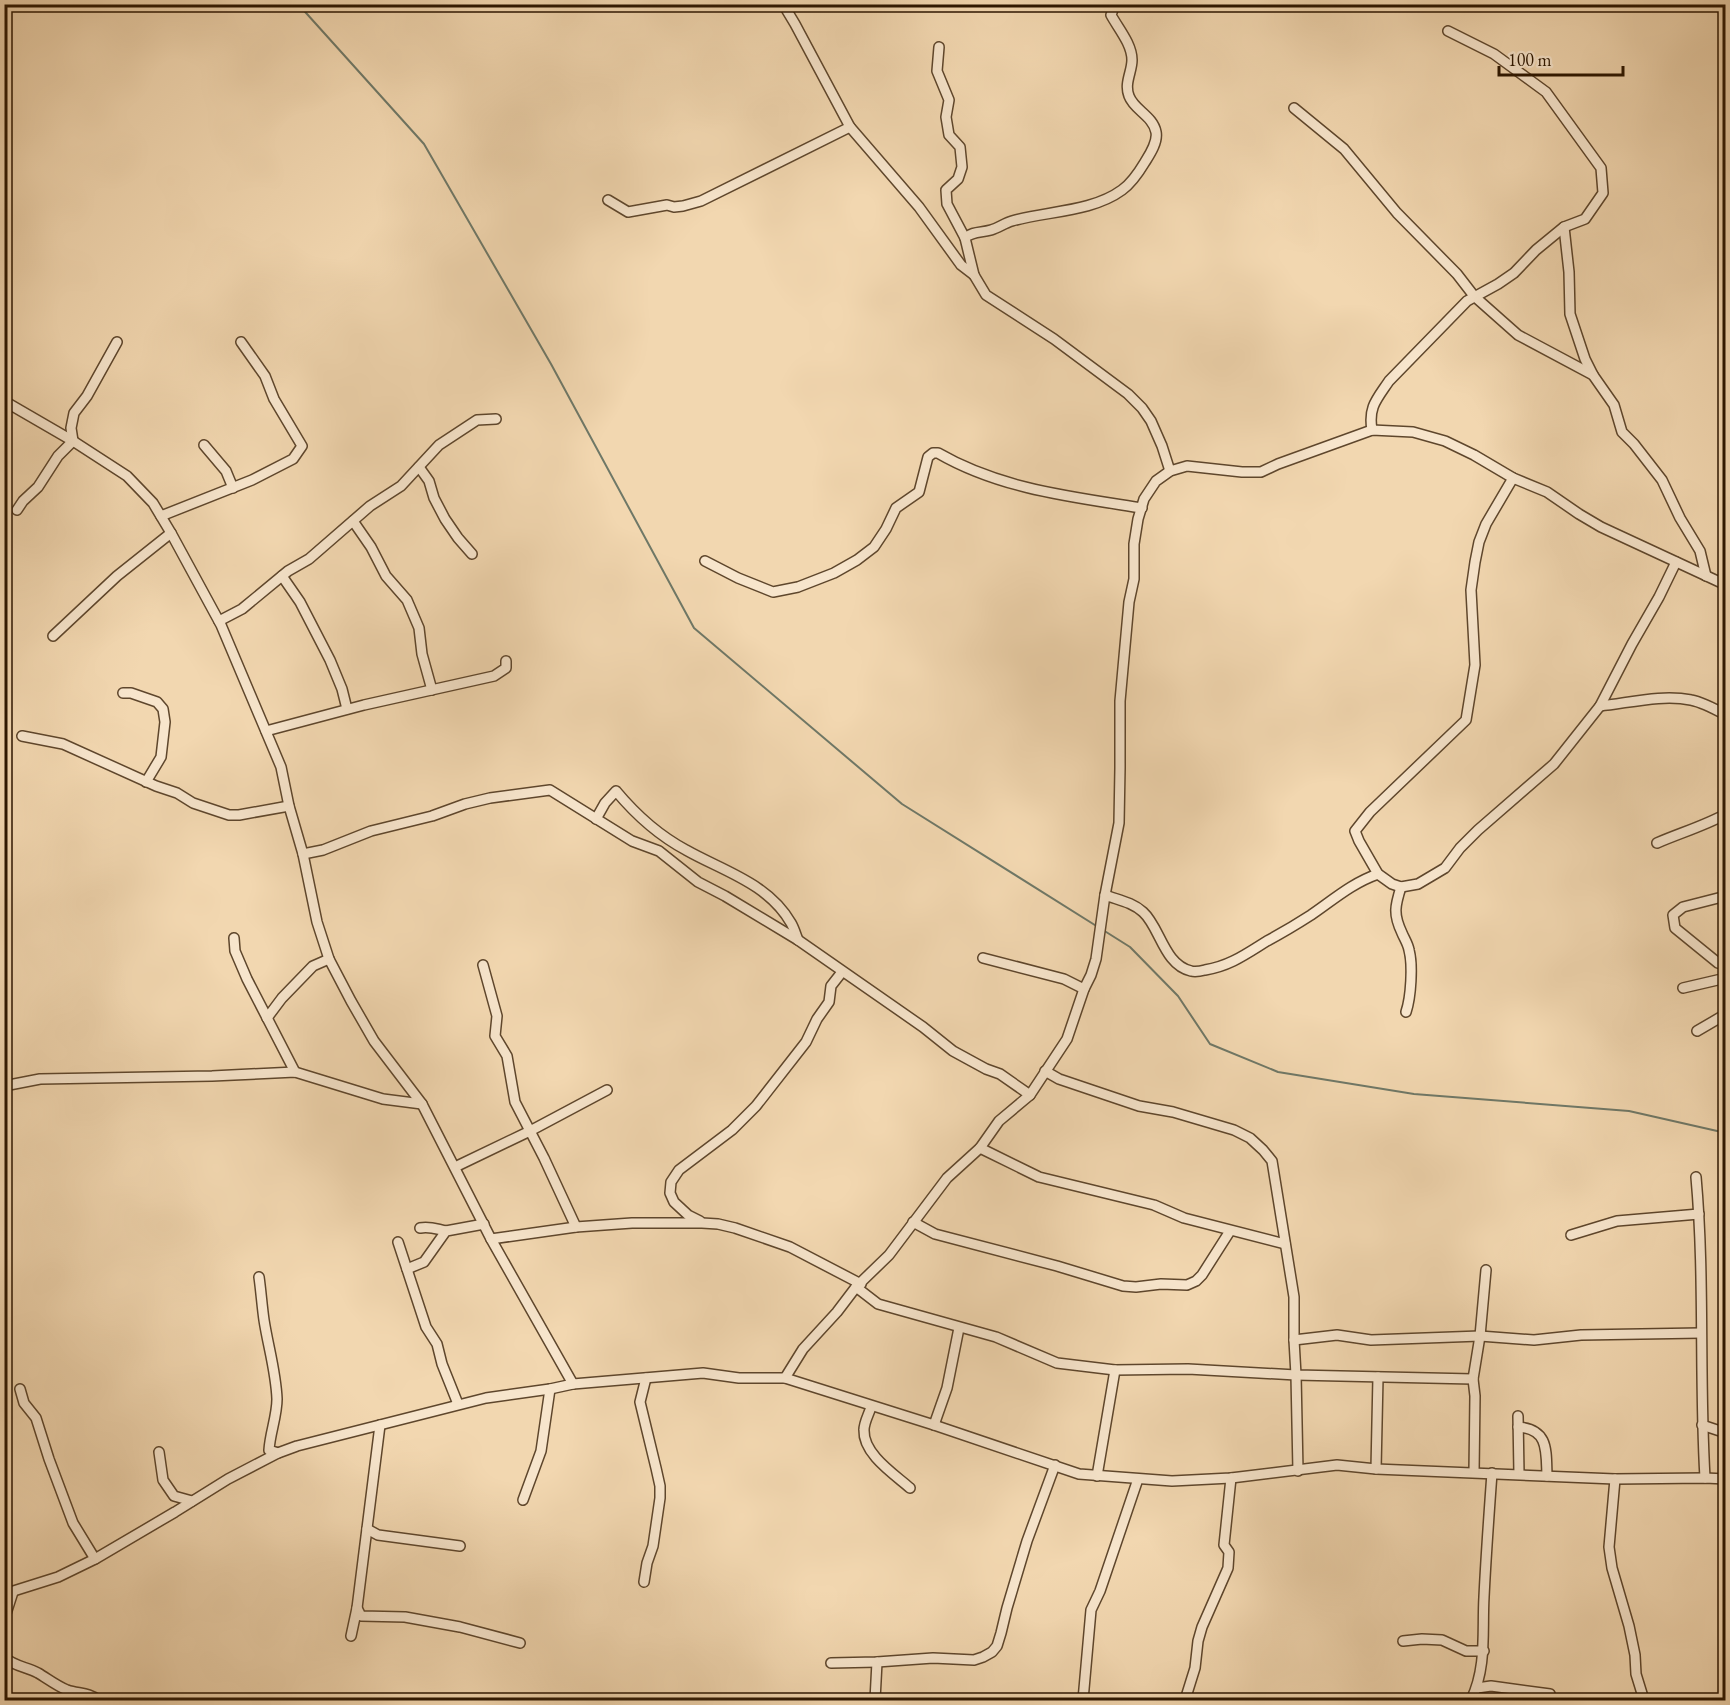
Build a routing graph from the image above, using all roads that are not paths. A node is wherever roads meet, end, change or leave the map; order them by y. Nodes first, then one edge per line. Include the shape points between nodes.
1 (783, 4) edge
2 (1115, 4) edge
3 (1448, 31) dead end
4 (939, 47) dead end
5 (1294, 108) dead end
6 (850, 127) junction
7 (608, 200) dead end
8 (1564, 227) junction
9 (965, 238) junction
10 (974, 275) junction
11 (1474, 296) junction
12 (117, 342) dead end
13 (241, 342) dead end
14 (1593, 375) junction
15 (4, 401) edge
16 (496, 419) dead end
17 (1372, 430) junction
18 (73, 441) junction
19 (204, 445) dead end
20 (419, 467) junction
21 (1170, 471) junction
22 (1513, 478) junction
23 (233, 488) junction
24 (1142, 508) junction
25 (17, 510) dead end
26 (161, 516) junction
27 (353, 520) junction
28 (171, 533) junction
29 (472, 554) dead end
30 (705, 561) dead end
31 (1676, 562) junction
32 (282, 576) junction
33 (1706, 576) junction
34 (1725, 585) edge
35 (219, 621) junction
36 (53, 636) dead end
37 (506, 661) dead end
38 (432, 690) junction
39 (123, 693) dead end
40 (1600, 706) junction
41 (347, 709) junction
42 (1725, 715) edge
43 (266, 731) junction
44 (22, 736) dead end
45 (146, 782) junction
46 (289, 806) junction
47 (1725, 814) edge
48 (596, 819) junction
49 (1657, 843) dead end
50 (303, 854) junction
51 (1378, 874) junction
52 (1401, 887) junction
53 (1105, 895) junction
54 (1725, 896) edge
55 (234, 938) dead end
56 (798, 940) junction
57 (983, 958) dead end
58 (329, 959) junction
59 (483, 965) dead end
60 (1725, 966) edge
61 (842, 972) junction
62 (1725, 978) edge
63 (1683, 988) dead end
64 (1084, 989) junction
65 (1406, 1012) dead end
66 (1725, 1014) edge
67 (267, 1018) junction
68 (1697, 1030) dead end
69 (1045, 1071) junction
70 (295, 1072) junction
71 (4, 1086) edge
72 (607, 1090) dead end
73 (1030, 1095) junction
74 (422, 1104) junction
75 (530, 1131) junction
76 (980, 1148) junction
77 (454, 1167) junction
78 (1696, 1177) dead end
79 (1700, 1214) junction
80 (702, 1222) junction
81 (913, 1222) junction
82 (483, 1224) junction
83 (576, 1227) junction
84 (420, 1228) dead end
85 (446, 1231) junction
86 (1230, 1231) junction
87 (1571, 1235) dead end
88 (491, 1239) junction
89 (398, 1242) dead end
90 (1285, 1244) junction
91 (407, 1269) junction
92 (1486, 1270) dead end
93 (259, 1277) dead end
94 (858, 1285) junction
95 (958, 1328) junction
96 (1701, 1333) junction
97 (1480, 1336) junction
98 (1294, 1340) junction
99 (1115, 1370) junction
100 (1296, 1375) junction
101 (1378, 1377) junction
102 (646, 1378) junction
103 (785, 1378) junction
104 (1473, 1379) junction
105 (573, 1384) junction
106 (20, 1389) dead end
107 (550, 1389) junction
108 (458, 1404) junction
109 (872, 1407) junction
110 (1518, 1416) dead end
111 (380, 1425) junction
112 (934, 1425) junction
113 (1702, 1425) junction
114 (1518, 1427) junction
115 (1725, 1433) edge
116 (159, 1452) dead end
117 (278, 1453) junction
118 (1055, 1465) junction
119 (1376, 1469) junction
120 (1298, 1471) junction
121 (1473, 1472) junction
122 (1492, 1473) junction
123 (1519, 1474) junction
124 (1097, 1476) junction
125 (1547, 1476) junction
126 (1231, 1478) junction
127 (1705, 1478) junction
128 (1137, 1479) junction
129 (1615, 1479) junction
130 (1725, 1479) edge
131 (910, 1488) dead end
132 (523, 1500) dead end
133 (192, 1501) junction
134 (367, 1529) junction
135 (460, 1546) dead end
136 (95, 1559) junction
137 (644, 1582) dead end
138 (9, 1593) edge
139 (357, 1608) junction
140 (4, 1620) edge
141 (351, 1636) dead end
142 (1403, 1641) dead end
143 (520, 1643) dead end
144 (1484, 1651) junction
145 (4, 1657) edge
146 (877, 1662) junction
147 (831, 1663) dead end
148 (1477, 1688) junction
149 (1550, 1694) dead end
150 (98, 1701) edge
151 (875, 1701) edge
152 (1083, 1701) edge
153 (1185, 1701) edge
154 (1472, 1701) edge
155 (1644, 1701) edge

1 - 6 street
2 - 9 street via 1111,15 1132,59 1129,98 1156,132 1144,164 1121,191 1098,203 1012,221
3 - 8 street via 1494,54 1546,92 1601,168 1603,193 1585,219
4 - 9 street via 937,71 949,100 949,135 960,147 962,167 958,179 946,190 947,204
5 - 11 street via 1344,149
6 - 7 street via 701,201 628,212
6 - 10 street via 919,207 961,265
8 - 11 street via 1514,273
8 - 14 street via 1570,314
9 - 10 street
10 - 21 street via 987,295 1053,339 1142,408
11 - 14 street via 1518,336
11 - 17 street via 1389,381 1373,405
12 - 18 street via 74,413
13 - 23 street via 265,376 302,446 293,459
14 - 33 street via 1614,405 1622,432 1662,480 1700,550
15 - 18 street
16 - 20 street via 477,420 439,445
17 - 21 street via 1261,472 1187,466
17 - 22 street via 1413,432 1445,441
18 - 25 street
18 - 26 street via 127,476
19 - 23 street via 226,471
20 - 27 street via 401,486
20 - 29 street via 446,519
21 - 24 street via 1156,481
22 - 31 street via 1547,492 1601,527
22 - 51 street via 1479,542 1471,590 1475,665 1466,720 1355,831
23 - 26 street
24 - 30 street via 1002,482 933,453 924,467 919,492 896,508 874,547 834,573 773,592
24 - 53 street via 1134,544 1134,579 1120,701 1119,823
26 - 28 street
27 - 32 street via 309,559
27 - 38 street via 386,576 407,600 419,628
28 - 35 street
28 - 36 street via 117,576
31 - 33 street
31 - 40 street
32 - 35 street via 242,609
32 - 41 street via 330,660
33 - 34 street
35 - 43 street
37 - 38 street via 506,668 494,676
38 - 41 street
39 - 45 street via 156,702 163,709 161,757
40 - 42 street via 1662,698 1691,700
40 - 52 street via 1554,764 1478,830 1445,868 1418,884
41 - 43 street
43 - 46 street via 281,767
44 - 45 street via 63,744
45 - 46 street via 229,815
46 - 50 street
47 - 49 street
48 - 50 street via 550,790 465,804
48 - 56 street via 632,841 659,851 698,882
48 - 56 street via 616,791 650,827 761,890 791,923
50 - 58 street via 316,922
51 - 52 street
51 - 53 street via 1342,892 1239,959 1200,971 1178,964 1163,947 1145,914 1133,904
52 - 65 street via 1395,914 1411,967
53 - 64 street via 1096,959
54 - 60 street via 1683,907 1673,915 1675,928
55 - 67 street via 247,979
56 - 61 street
57 - 64 street via 1064,979
58 - 67 street via 313,966
58 - 74 street via 374,1041
59 - 75 street via 497,1016 495,1036 507,1056 515,1102
61 - 73 street via 953,1051 1000,1074
61 - 80 street via 831,986 829,1002 806,1042 756,1106 732,1130 679,1170 671,1182 674,1202
62 - 63 street
64 - 69 street via 1067,1039
66 - 68 street
67 - 70 street
69 - 73 street
69 - 90 street via 1128,1102 1213,1123 1250,1138 1272,1161
70 - 71 street via 40,1078
70 - 74 street via 383,1099
72 - 75 street
73 - 76 street via 999,1121
74 - 77 street
75 - 77 street
75 - 83 street
76 - 81 street via 947,1178
76 - 86 street via 1039,1177 1154,1205
77 - 82 street
78 - 79 street
79 - 87 street via 1617,1221
79 - 96 street
80 - 83 street
80 - 94 street via 735,1228 790,1247
81 - 86 street via 935,1234 1123,1286 1187,1285 1196,1281
81 - 94 street via 889,1255
82 - 85 street
82 - 88 street
83 - 88 street
84 - 85 street
85 - 91 street via 424,1262
86 - 90 street
88 - 105 street
89 - 91 street
90 - 98 street via 1294,1297
91 - 108 street
92 - 97 street
93 - 117 street via 277,1400 269,1450
94 - 95 street via 878,1304
94 - 103 street via 803,1349
95 - 99 street via 996,1337 1057,1363
95 - 112 street via 947,1388
96 - 97 street via 1581,1335 1534,1340
96 - 113 street
97 - 98 street via 1371,1340 1336,1335
97 - 104 street
98 - 100 street
99 - 100 street
99 - 124 street
100 - 101 street
100 - 120 street
101 - 104 street
101 - 119 street
102 - 103 street via 703,1373
102 - 105 street
102 - 137 street via 640,1402 660,1498
103 - 109 street
104 - 121 street
105 - 107 street
106 - 136 street via 24,1403 36,1418 73,1523
107 - 108 street
107 - 132 street via 541,1451
108 - 111 street
109 - 112 street
109 - 131 street via 864,1430 865,1442 881,1464
110 - 114 street
111 - 117 street
111 - 134 street
112 - 118 street
113 - 115 street
113 - 127 street
114 - 123 street
114 - 125 street via 1539,1433 1544,1441
116 - 133 street via 163,1480 174,1496
117 - 133 street
118 - 124 street
118 - 146 street via 992,1652 974,1660
119 - 120 street via 1337,1465
119 - 121 street
120 - 126 street
121 - 122 street
122 - 123 street
122 - 144 street
123 - 125 street
124 - 128 street
125 - 129 street
126 - 128 street
126 - 153 street via 1224,1545 1229,1552 1228,1568 1202,1627
127 - 129 street
127 - 130 street
128 - 152 street via 1091,1610
129 - 155 street via 1609,1546
133 - 136 street
134 - 135 street via 378,1535
134 - 139 street
136 - 138 street via 58,1577
138 - 140 street
139 - 141 street
139 - 143 street via 361,1616 405,1617
142 - 144 street via 1442,1640 1467,1650
144 - 148 street
145 - 150 street via 58,1686 87,1693
146 - 147 street
146 - 151 street
148 - 149 street via 1491,1686
148 - 154 street

